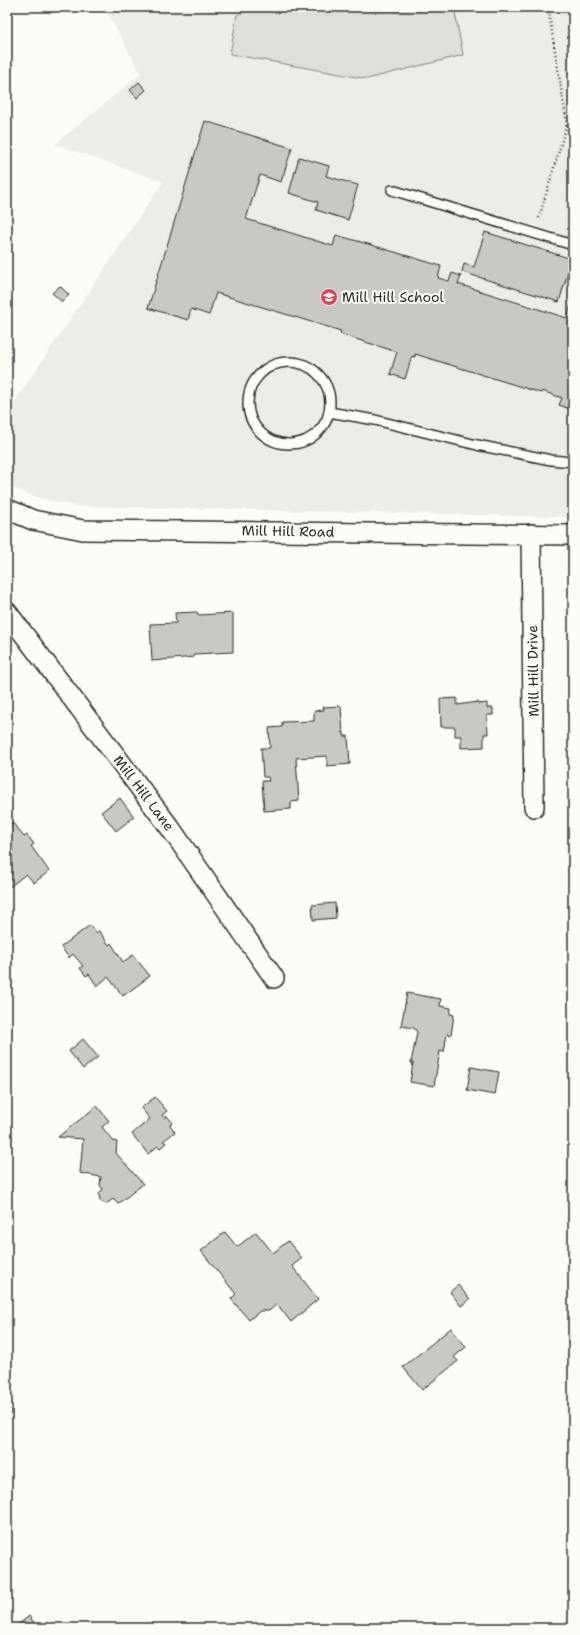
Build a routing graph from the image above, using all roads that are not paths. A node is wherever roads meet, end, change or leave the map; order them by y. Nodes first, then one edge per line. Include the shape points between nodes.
1 (392, 190) dead end
2 (573, 245) edge
3 (329, 412) junction
4 (573, 462) edge
5 (7, 509) edge
6 (531, 534) junction
7 (573, 535) edge
8 (7, 612) edge
9 (534, 807) dead end
10 (274, 978) dead end

1 - 2 lane
3 - 3 lane via 330,396 324,381 313,369 298,363 282,362 267,368 256,379 249,394 248,410 254,425 265,436 280,443 296,444 310,438 322,427
3 - 4 lane via 375,420 484,447
5 - 6 street, Mill Hill Road via 33,520 83,530
6 - 7 street, Mill Hill Road
6 - 9 street, Mill Hill Drive
8 - 10 street, Mill Hill Lane via 171,829

